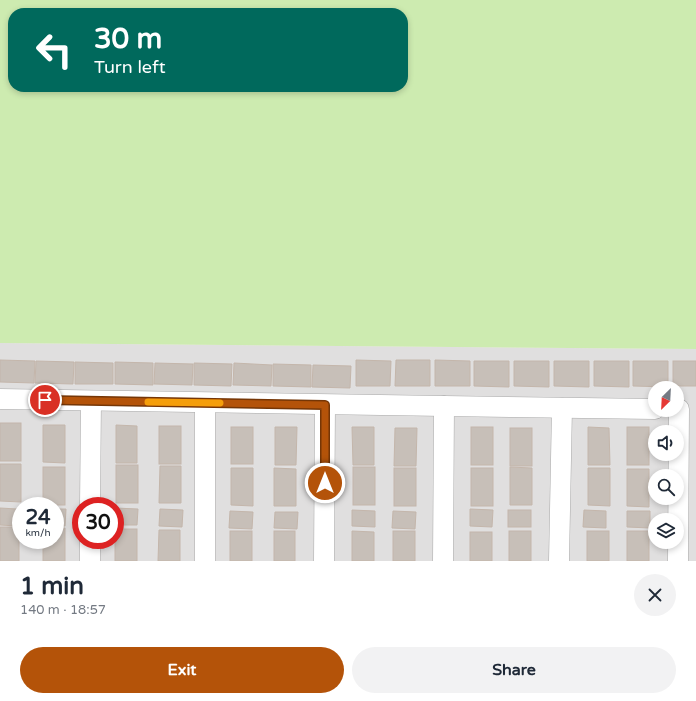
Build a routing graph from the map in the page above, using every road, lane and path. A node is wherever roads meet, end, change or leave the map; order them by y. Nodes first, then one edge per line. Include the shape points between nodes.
1 (0, 399) edge
2 (91, 401) junction
3 (205, 403) junction
4 (325, 405) junction
5 (444, 406) junction
6 (562, 408) junction
7 (648, 409) edge
8 (679, 417) edge
9 (90, 497) edge
10 (90, 549) edge
11 (90, 561) edge
12 (205, 561) edge
13 (324, 561) edge
14 (443, 561) edge
15 (559, 561) edge
16 (678, 561) edge

1 - 2 street
2 - 3 street
2 - 9 street
3 - 4 street
3 - 12 street
4 - 5 street
4 - 13 street
5 - 6 street
5 - 14 street
6 - 7 street
6 - 15 street
8 - 16 street
10 - 11 street

